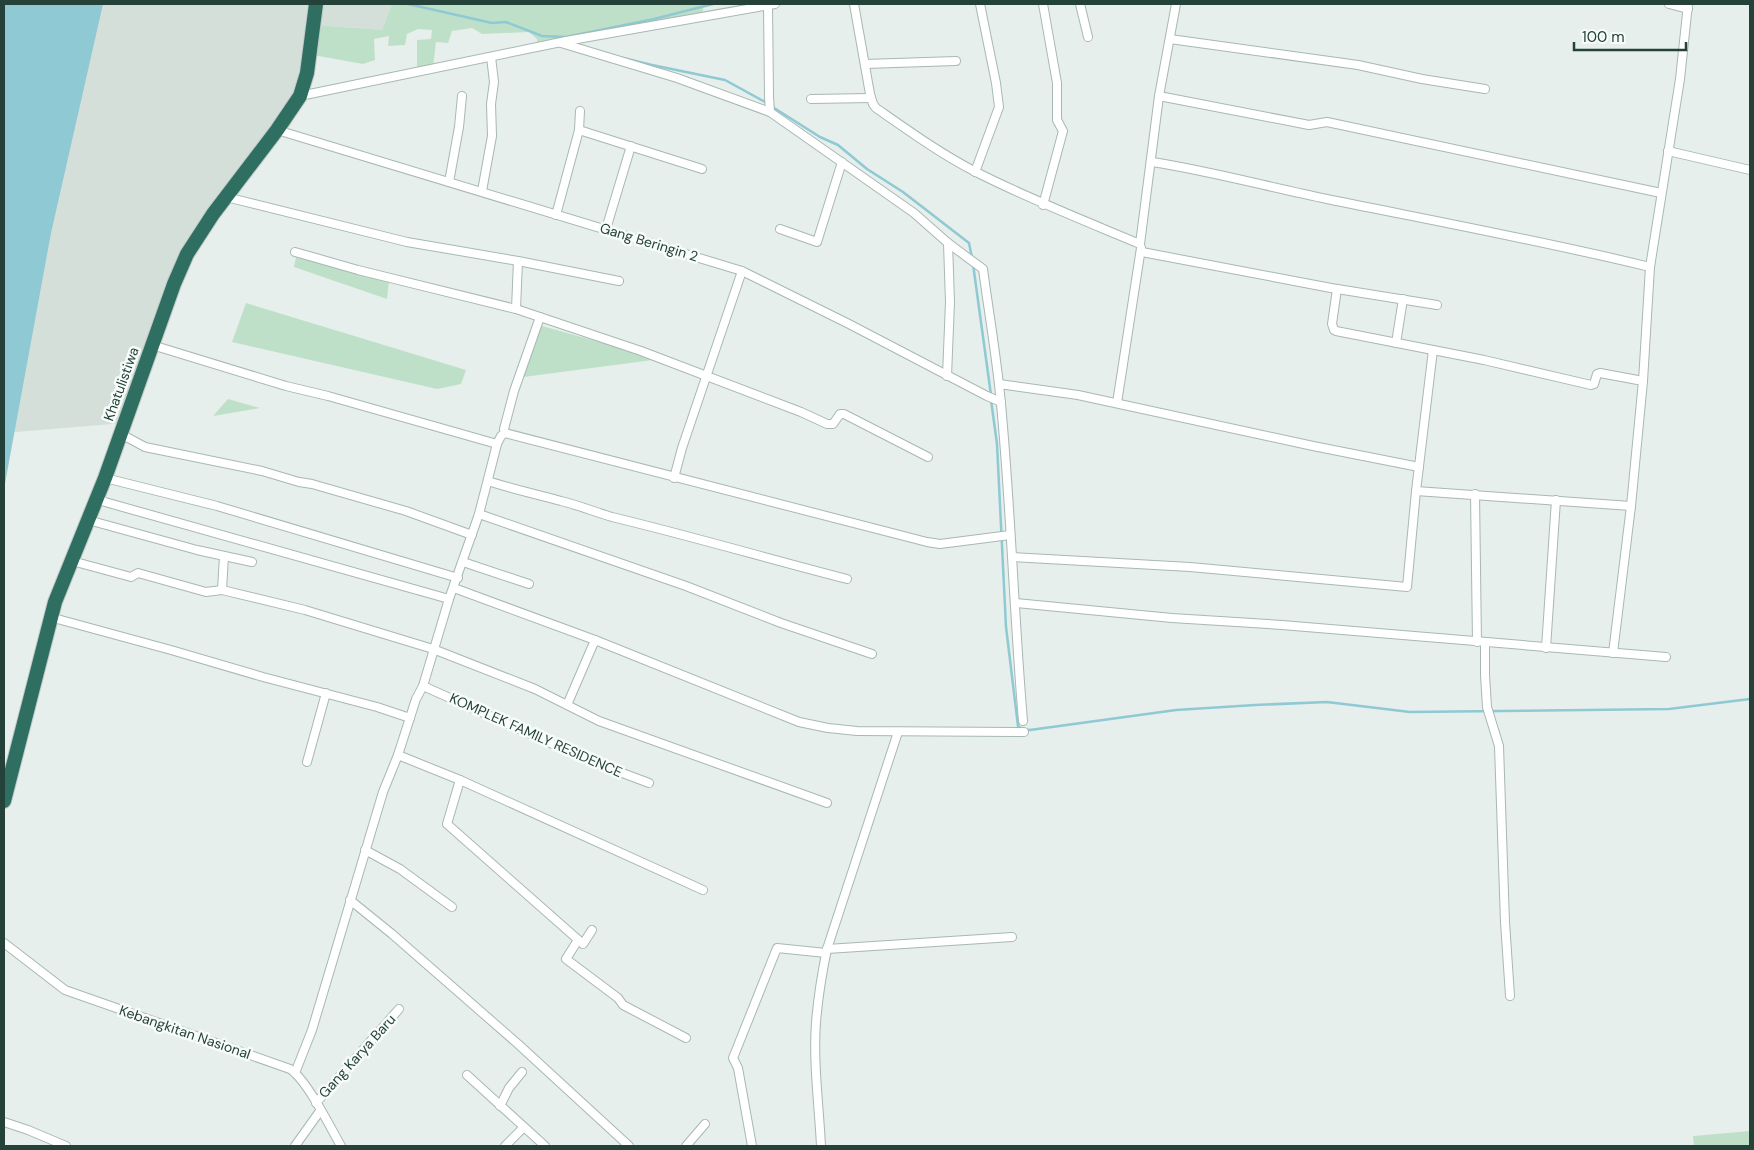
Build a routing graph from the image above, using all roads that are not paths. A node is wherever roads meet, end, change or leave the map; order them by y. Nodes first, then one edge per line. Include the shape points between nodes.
1 (316, 4) edge
2 (772, 4) edge
3 (854, 4) edge
4 (980, 4) edge
5 (1043, 4) edge
6 (1080, 4) edge
7 (1176, 4) edge
8 (1669, 4) edge
9 (1688, 6) edge
10 (1088, 37) dead end
11 (1170, 39) junction
12 (563, 42) junction
13 (491, 57) junction
14 (956, 61) dead end
15 (865, 64) junction
16 (1485, 89) dead end
17 (300, 96) junction
18 (462, 96) dead end
19 (1159, 96) junction
20 (811, 98) dead end
21 (871, 98) junction
22 (770, 110) junction
23 (580, 112) dead end
24 (277, 130) junction
25 (579, 130) junction
26 (631, 146) junction
27 (1668, 151) junction
28 (842, 162) junction
29 (1152, 162) junction
30 (702, 169) dead end
31 (1750, 170) edge
32 (975, 172) junction
33 (449, 182) junction
34 (482, 191) junction
35 (1661, 193) junction
36 (226, 197) junction
37 (1043, 204) junction
38 (556, 215) junction
39 (606, 229) junction
40 (780, 229) dead end
41 (948, 242) junction
42 (1141, 248) junction
43 (295, 252) dead end
44 (518, 261) junction
45 (1650, 266) junction
46 (742, 271) junction
47 (619, 281) dead end
48 (1337, 289) junction
49 (1403, 299) junction
50 (1437, 305) dead end
51 (516, 309) junction
52 (540, 317) junction
53 (1396, 343) junction
54 (152, 345) junction
55 (1433, 350) junction
56 (707, 376) junction
57 (947, 376) junction
58 (1642, 382) junction
59 (999, 384) junction
60 (998, 401) junction
61 (1116, 403) junction
62 (505, 433) junction
63 (121, 434) junction
64 (497, 444) junction
65 (928, 457) dead end
66 (1419, 467) junction
67 (105, 478) junction
68 (674, 478) junction
69 (488, 481) junction
70 (1416, 490) junction
71 (1474, 494) junction
72 (97, 497) junction
73 (1556, 500) junction
74 (1631, 506) junction
75 (479, 514) junction
76 (88, 520) junction
77 (472, 535) junction
78 (1008, 535) junction
79 (224, 556) junction
80 (1013, 557) junction
81 (72, 561) junction
82 (252, 562) dead end
83 (463, 562) junction
84 (458, 578) junction
85 (847, 579) dead end
86 (529, 584) dead end
87 (454, 588) junction
88 (222, 590) junction
89 (449, 599) junction
90 (1015, 602) junction
91 (50, 617) junction
92 (595, 640) junction
93 (1481, 642) junction
94 (1546, 648) junction
95 (433, 649) junction
96 (1614, 653) junction
97 (872, 654) dead end
98 (1666, 657) dead end
99 (423, 686) junction
100 (326, 693) junction
101 (567, 705) junction
102 (410, 718) junction
103 (1023, 721) dead end
104 (898, 732) junction
105 (1024, 732) dead end
106 (398, 754) junction
107 (307, 762) dead end
108 (460, 780) junction
109 (649, 783) dead end
110 (4, 801) edge
111 (827, 802) dead end
112 (365, 850) junction
113 (703, 890) dead end
114 (350, 900) junction
115 (452, 907) dead end
116 (592, 930) dead end
117 (1012, 937) dead end
118 (578, 940) junction
119 (4, 944) edge
120 (827, 951) junction
121 (1510, 996) dead end
122 (399, 1009) dead end
123 (686, 1038) dead end
124 (522, 1072) dead end
125 (295, 1073) junction
126 (467, 1075) dead end
127 (316, 1103) junction
128 (500, 1106) junction
129 (320, 1111) junction
130 (4, 1122) edge
131 (705, 1124) dead end
132 (523, 1128) junction
133 (66, 1146) edge
134 (296, 1146) edge
135 (341, 1146) edge
136 (505, 1146) edge
137 (545, 1146) edge
138 (630, 1146) edge
139 (686, 1146) edge
140 (752, 1146) edge
141 (821, 1146) edge

1 - 17 highway, Khatulistiwa via 307,73
2 - 12 street
2 - 22 street
3 - 15 street
4 - 32 street via 999,107
5 - 37 street via 1057,82 1057,120 1064,131
6 - 10 street
7 - 11 street
8 - 9 street
9 - 27 street
11 - 16 street via 1358,65
11 - 19 street
12 - 13 street
12 - 22 street
13 - 17 street
13 - 34 street via 494,82 492,136
14 - 15 street
15 - 21 street
17 - 24 highway, Khatulistiwa
18 - 33 street
19 - 29 street
19 - 35 street via 1308,126 1327,122
20 - 21 street
21 - 32 street via 876,108
22 - 28 street
23 - 25 street
24 - 33 street, Gang Beringin 2
24 - 36 highway, Khatulistiwa
25 - 26 street
25 - 38 street
26 - 30 street
26 - 39 street
27 - 31 street
27 - 35 street
28 - 40 street via 817,242
28 - 41 street via 914,213
29 - 42 street
29 - 45 street
32 - 37 street
33 - 34 street, Gang Beringin 2
34 - 38 street, Gang Beringin 2
35 - 45 street
36 - 44 street via 407,242
36 - 54 highway, Khatulistiwa via 186,254
37 - 42 street
38 - 39 street, Gang Beringin 2
39 - 46 street, Gang Beringin 2
41 - 57 street
41 - 59 street via 983,269
42 - 48 street
42 - 61 street
43 - 51 street
44 - 47 street
44 - 51 street
45 - 58 street
46 - 56 street
46 - 57 street, Gang Beringin 2
48 - 49 street
48 - 53 street via 1334,330
49 - 50 street
49 - 53 street
51 - 52 street
52 - 56 street
52 - 62 street via 514,391
53 - 55 street
54 - 63 highway, Khatulistiwa
54 - 64 street
55 - 58 street via 1591,384 1600,373
55 - 66 street
56 - 65 street via 827,424 833,424 840,414 844,414
56 - 68 street
57 - 60 street, Gang Beringin 2
58 - 74 street
59 - 60 street
59 - 61 street
60 - 78 street
61 - 66 street
62 - 64 street
62 - 68 street
63 - 67 highway, Khatulistiwa
63 - 77 street via 145,447 312,484 392,506
64 - 69 street
66 - 70 street
67 - 72 highway, Khatulistiwa
67 - 84 street via 217,506
68 - 78 street via 927,542 940,544
69 - 75 street
69 - 85 street
70 - 71 street
70 - 80 street via 1407,587
71 - 73 street
71 - 93 street
72 - 76 highway, Khatulistiwa
72 - 89 street via 105,502
73 - 74 street
73 - 94 street
74 - 96 street
75 - 77 street
75 - 97 street
76 - 79 street
76 - 81 highway, Khatulistiwa
77 - 83 street
78 - 80 street
79 - 82 street
79 - 88 street
80 - 90 street
81 - 88 street via 131,577 138,573 206,592
81 - 91 highway, Khatulistiwa
83 - 84 street
83 - 86 street
84 - 87 street
87 - 89 street
87 - 92 street
88 - 95 street via 305,610
89 - 95 street
90 - 93 street
90 - 103 street
91 - 100 street
91 - 110 highway, Khatulistiwa
92 - 101 street
92 - 104 street via 798,722 857,731
93 - 94 street
93 - 121 street via 1488,711 1499,746
94 - 96 street
95 - 99 street
95 - 101 street
96 - 98 street
99 - 102 street
99 - 109 street, KOMPLEK FAMILY RESIDENCE via 593,762
100 - 102 street
100 - 107 street
101 - 111 street via 599,721
102 - 106 street
104 - 105 street
104 - 120 street
106 - 108 street
106 - 112 street
108 - 113 street
108 - 118 street via 447,824
112 - 114 street
112 - 115 street via 400,869
114 - 125 street via 312,1030
114 - 138 street via 518,1044
116 - 118 street via 583,944
117 - 120 street
118 - 123 street via 566,958 623,1005
119 - 125 street, Kebangkitan Nasional via 65,990
120 - 140 street via 777,948 733,1058 738,1068
120 - 141 street via 816,1022 815,1061
122 - 127 street, Gang Karya Baru via 377,1028
124 - 128 street
125 - 127 street
126 - 128 street
127 - 129 street
128 - 132 street
129 - 134 street
129 - 135 street
130 - 133 street
131 - 139 street
132 - 136 street
132 - 137 street

